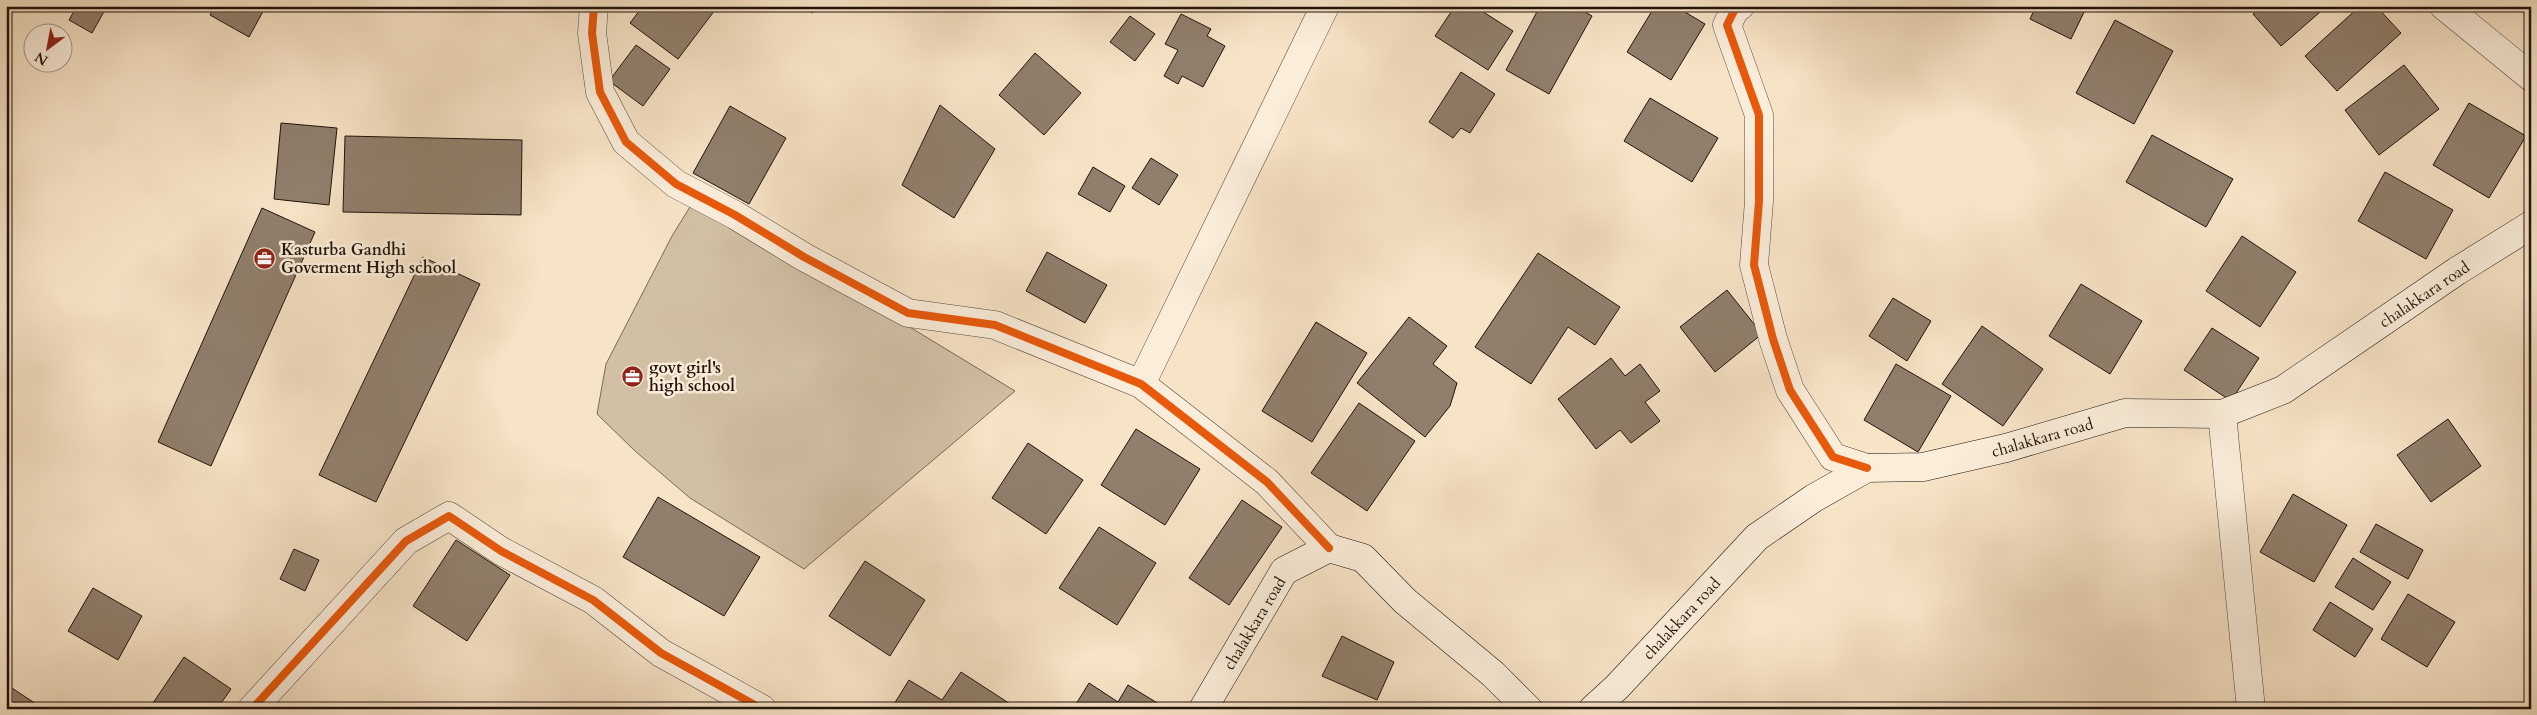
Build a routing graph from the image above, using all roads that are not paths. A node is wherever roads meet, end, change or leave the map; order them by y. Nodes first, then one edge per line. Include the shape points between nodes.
1 (594, 6) edge
2 (1325, 6) edge
3 (1740, 6) edge
4 (2444, 6) edge
5 (2531, 77) edge
6 (2531, 225) edge
7 (1141, 384) junction
8 (2222, 414) junction
9 (1867, 468) junction
10 (1329, 548) junction
11 (252, 709) edge
12 (762, 709) edge
13 (1203, 709) edge
14 (1528, 709) edge
15 (1593, 709) edge
16 (2251, 709) edge

1 - 7 street via 592,33 600,92 626,142 676,184 908,313 995,325
2 - 7 street
3 - 9 street via 1727,25 1759,115 1760,202 1754,265 1773,339 1790,390 1833,457
4 - 5 street
6 - 8 street, chalakkara road via 2457,271 2283,390
7 - 10 street via 1267,482
8 - 9 street, chalakkara road via 2125,413 2006,448 1923,467
8 - 16 street
9 - 15 street, chalakkara road via 1814,498 1757,537
10 - 13 street, chalakkara road via 1284,571
10 - 14 street via 1363,558 1405,601 1493,674
11 - 12 street via 406,541 449,516 500,551 593,600 661,653

